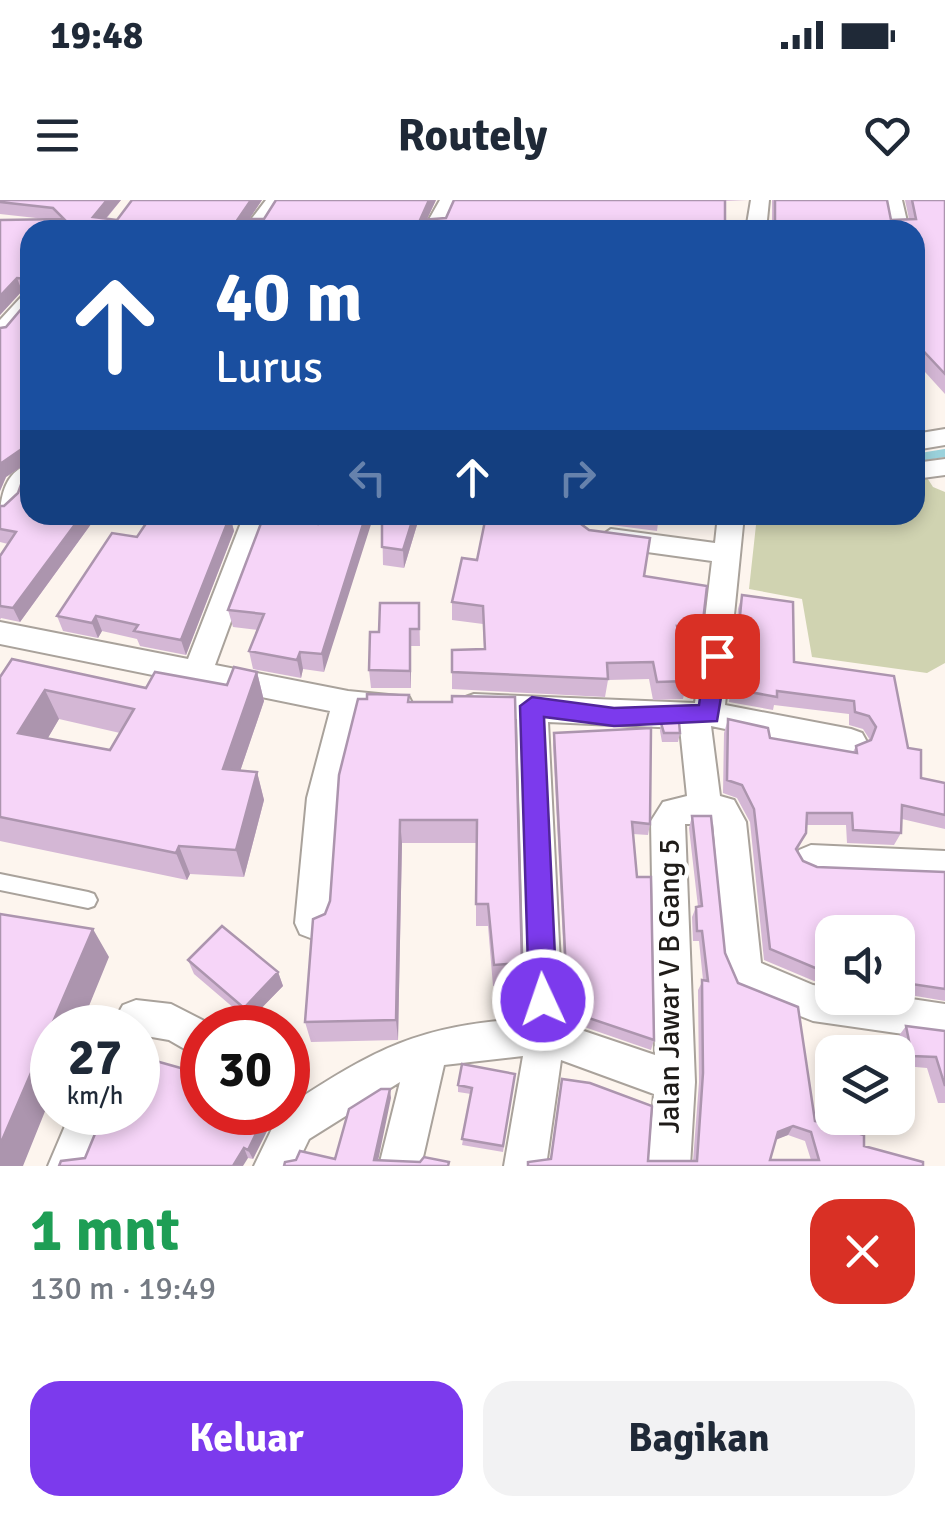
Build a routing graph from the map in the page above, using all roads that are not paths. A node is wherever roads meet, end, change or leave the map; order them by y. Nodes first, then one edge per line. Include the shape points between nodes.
1 (276, 200) edge
2 (882, 200) edge
3 (261, 220) edge
4 (897, 220) edge
5 (20, 310) edge
6 (0, 333) edge
7 (20, 485) edge
8 (0, 511) edge
9 (252, 525) edge
10 (729, 525) edge
11 (588, 534) edge
12 (726, 554) junction
13 (0, 632) edge
14 (197, 674) junction
15 (348, 704) junction
16 (532, 706) junction
17 (701, 715) junction
18 (850, 742) dead end
19 (704, 807) junction
20 (811, 860) edge
21 (945, 866) edge
22 (0, 882) edge
23 (88, 900) dead end
24 (313, 923) edge
25 (945, 1022) edge
26 (545, 1036) junction
27 (428, 1049) junction
28 (675, 1082) junction
29 (310, 1107) edge
30 (82, 1135) edge
31 (283, 1135) edge
32 (69, 1166) edge
33 (275, 1166) edge
34 (400, 1166) edge
35 (525, 1166) edge
36 (669, 1166) edge

1 - 3 street
2 - 4 street via 896,204
5 - 6 street
7 - 8 street
9 - 14 street
10 - 12 street, Jalan Jawar V B Gang 5
11 - 12 street
12 - 17 street, Jalan Jawar V B Gang 5
13 - 14 street
14 - 15 street
15 - 16 street
15 - 24 street via 320,816
16 - 17 street via 614,717
16 - 26 street
17 - 18 street
17 - 19 street, Jalan Jawar V B Gang 5
19 - 25 street via 722,810 729,822 750,979 813,1003
19 - 28 street, Jalan Jawar V B Gang 5 via 675,812 668,821
20 - 21 street
22 - 23 lane
26 - 27 street
26 - 28 street
26 - 35 street
27 - 29 street
27 - 34 street
28 - 36 street, Jalan Jawar V B Gang 5
30 - 32 street
31 - 33 street

